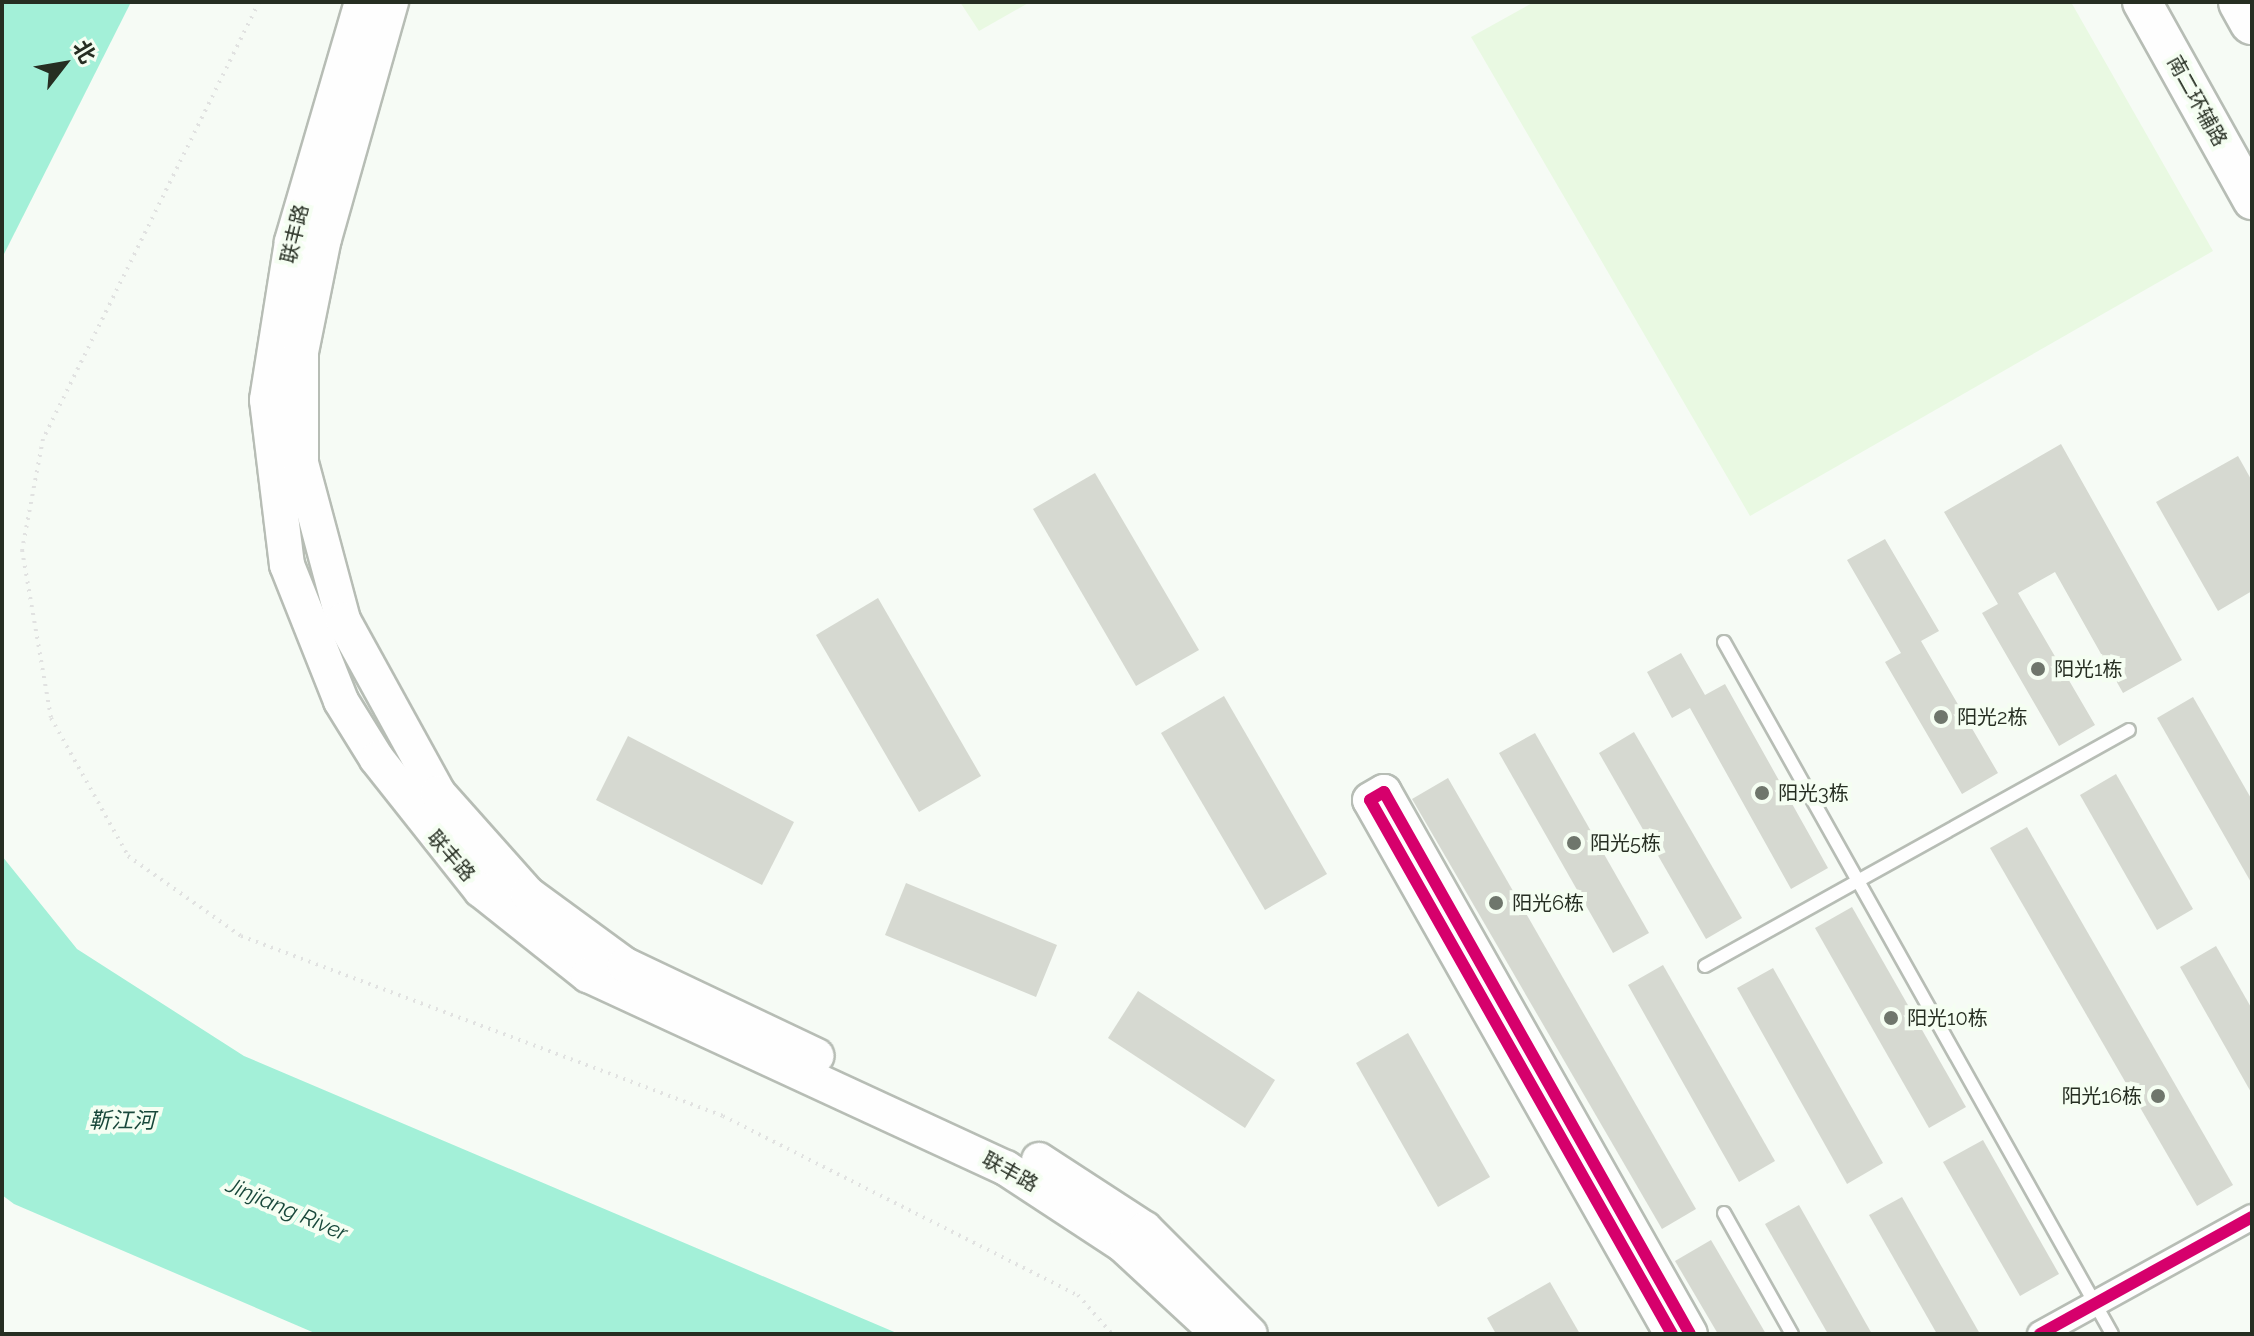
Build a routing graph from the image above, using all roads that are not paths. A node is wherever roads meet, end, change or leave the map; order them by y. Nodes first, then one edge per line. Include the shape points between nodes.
1 (362, 2) edge
2 (391, 2) edge
3 (2142, 2) edge
4 (2241, 2) edge
5 (2252, 22) edge
6 (2252, 200) edge
7 (1724, 642) dead end
8 (2129, 730) dead end
9 (1857, 881) junction
10 (1705, 966) dead end
11 (1724, 1213) dead end
12 (2252, 1217) edge
13 (2095, 1304) junction
14 (1219, 1334) edge
15 (1250, 1334) edge
16 (1672, 1334) edge
17 (1690, 1334) edge
18 (1792, 1334) edge
19 (2040, 1334) edge
20 (2112, 1334) edge

1 - 14 main road, 联丰路 via 292,242 267,400 287,565 341,701 377,759 481,890 588,975 1006,1168 1123,1245
2 - 15 main road, 联丰路 via 310,297 297,408 319,546 343,620 404,742 479,845 573,933 676,991 1031,1156 1145,1229
3 - 6 main road, 南二环辅路
4 - 5 highway
7 - 9 lane
8 - 9 lane
9 - 10 lane
9 - 13 lane
11 - 18 lane
12 - 13 street
13 - 19 street
13 - 20 lane
16 - 17 main road via 1370,800 1384,792

